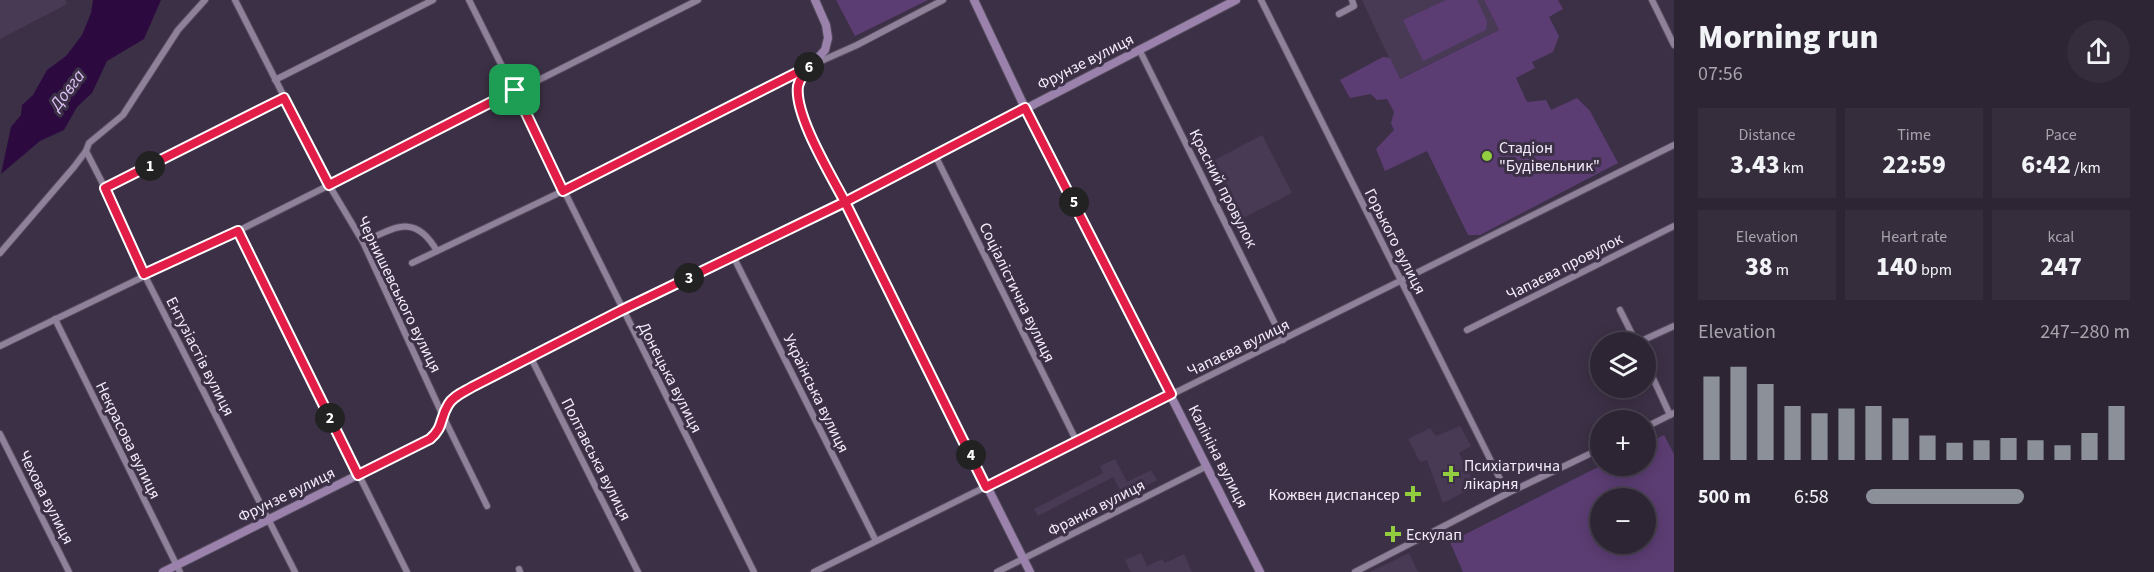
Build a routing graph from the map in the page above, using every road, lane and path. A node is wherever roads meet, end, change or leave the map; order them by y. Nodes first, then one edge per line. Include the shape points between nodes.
1 (205, 0) edge
2 (235, 0) edge
3 (433, 0) edge
4 (469, 0) edge
5 (698, 0) edge
6 (815, 0) edge
7 (943, 0) edge
8 (974, 0) edge
9 (1236, 0) edge
10 (1261, 0) edge
11 (1352, 0) edge
12 (1652, 0) edge
13 (1339, 14) dead end
14 (1674, 45) edge
15 (1139, 50) junction
16 (810, 66) junction
17 (275, 80) junction
18 (515, 90) junction
19 (284, 98) junction
20 (1025, 108) junction
21 (1674, 145) edge
22 (86, 151) junction
23 (934, 155) junction
24 (329, 185) junction
25 (105, 188) junction
26 (563, 191) junction
27 (845, 202) junction
28 (1674, 226) edge
29 (238, 231) junction
30 (363, 242) junction
31 (437, 251) junction
32 (0, 253) edge
33 (734, 256) junction
34 (412, 263) dead end
35 (144, 274) junction
36 (1401, 281) junction
37 (622, 310) junction
38 (1620, 310) dead end
39 (55, 319) junction
40 (1674, 326) edge
41 (1467, 330) dead end
42 (1632, 332) edge
43 (1656, 334) edge
44 (1283, 340) junction
45 (0, 346) edge
46 (531, 358) junction
47 (1656, 383) edge
48 (1171, 394) junction
49 (1672, 414) edge
50 (442, 416) junction
51 (1656, 422) edge
52 (0, 434) edge
53 (1077, 442) junction
54 (1590, 454) edge
55 (1207, 466) junction
56 (358, 475) junction
57 (986, 487) junction
58 (1507, 494) junction
59 (487, 506) dead end
60 (269, 519) junction
61 (876, 541) junction
62 (1023, 559) junction
63 (178, 569) edge
64 (69, 572) edge
65 (163, 572) edge
66 (295, 572) edge
67 (407, 572) edge
68 (638, 572) edge
69 (754, 572) edge
70 (814, 572) edge
71 (998, 572) edge
72 (1029, 572) edge
73 (1260, 572) edge
74 (1355, 572) edge

1 - 22 street via 178,30 123,115 89,143
2 - 17 street, Чернишевського вулиця
3 - 17 street
4 - 18 street, Донецька вулиця
5 - 18 street
6 - 16 street via 828,38 825,50
7 - 16 street
8 - 20 street, Калініна вулиця
9 - 15 street, Фрунзе вулиця
10 - 36 street, Горького вулиця
11 - 13 street via 1354,6
12 - 14 street
15 - 20 street, Фрунзе вулиця
15 - 44 street, Красний провулок
16 - 26 street
16 - 27 street via 801,77 799,104
17 - 19 street, Чернишевського вулиця
18 - 24 street
18 - 26 street, Донецька вулиця
19 - 24 street, Чернишевського вулиця
19 - 25 street
20 - 23 street, Фрунзе вулиця
20 - 48 street, Калініна вулиця
21 - 36 street, Чапаєва вулиця
22 - 25 street, Ентузіастів вулиця
22 - 32 street
23 - 27 street, Фрунзе вулиця
23 - 53 street, Соціалістична вулиця
24 - 29 street
24 - 30 street, Чернишевського вулиця
25 - 35 street, Ентузіастів вулиця
26 - 31 street
26 - 37 street, Донецька вулиця
27 - 33 street, Фрунзе вулиця
27 - 57 street
28 - 41 street, Чапаєва провулок
29 - 35 street
29 - 56 street
30 - 31 street via 389,230 410,227 426,234
30 - 50 street, Чернишевського вулиця
31 - 34 street
33 - 37 street, Фрунзе вулиця
33 - 61 street, Українська вулиця
35 - 39 street
35 - 60 street, Ентузіастів вулиця
36 - 44 street, Чапаєва вулиця
36 - 58 street, Горького вулиця
37 - 46 street, Фрунзе вулиця
37 - 69 street, Донецька вулиця
38 - 42 street
39 - 45 street
39 - 63 street, Некрасова вулиця
40 - 43 street
44 - 48 street, Чапаєва вулиця
46 - 50 street, Фрунзе вулиця via 457,396
46 - 68 street, Полтавська вулиця
47 - 49 street
48 - 53 street, Чапаєва вулиця
48 - 55 street, Калініна вулиця
49 - 51 street
50 - 56 street, Фрунзе вулиця via 440,431 430,439
50 - 59 street, Чернишевського вулиця
52 - 64 street, Чехова вулиця
53 - 57 street, Чапаєва вулиця
54 - 58 street
55 - 62 street, Франка вулиця
55 - 73 street, Калініна вулиця
56 - 60 street, Фрунзе вулиця
56 - 67 street
57 - 61 street, Чапаєва вулиця
57 - 62 street
58 - 74 street
60 - 63 street, Фрунзе вулиця
60 - 66 street, Ентузіастів вулиця
61 - 70 street, Чапаєва вулиця
62 - 71 street, Франка вулиця
62 - 72 street
63 - 65 street, Фрунзе вулиця

